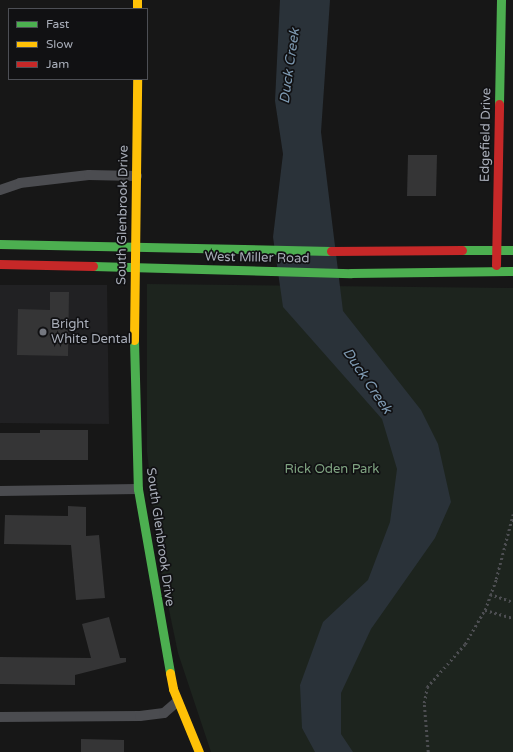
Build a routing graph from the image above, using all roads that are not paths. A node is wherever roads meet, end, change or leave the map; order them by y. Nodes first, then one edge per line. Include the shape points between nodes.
1 (501, 0) edge
2 (137, 80) edge
3 (136, 176) junction
4 (0, 190) edge
5 (0, 244) edge
6 (136, 246) junction
7 (496, 250) junction
8 (513, 250) edge
9 (0, 264) edge
10 (135, 268) junction
11 (496, 271) junction
12 (513, 271) edge
13 (138, 489) junction
14 (0, 491) edge
15 (178, 702) junction
16 (0, 717) edge
17 (198, 752) edge

1 - 7 main road, Edgefield Drive
2 - 3 main road, South Glenbrook Drive
3 - 4 lane via 89,175 20,183
3 - 6 main road, South Glenbrook Drive
5 - 6 main road, West Miller Road
6 - 7 main road, West Miller Road via 351,251
6 - 10 main road, South Glenbrook Drive
7 - 8 main road, West Miller Road
7 - 11 main road, Edgefield Drive
9 - 10 main road, West Miller Road
10 - 11 main road, West Miller Road via 351,273
10 - 13 main road, South Glenbrook Drive via 134,423
11 - 12 main road, West Miller Road
13 - 14 lane
13 - 15 main road, South Glenbrook Drive via 150,571 173,689
15 - 16 lane via 164,713 140,716
15 - 17 main road, South Glenbrook Drive

